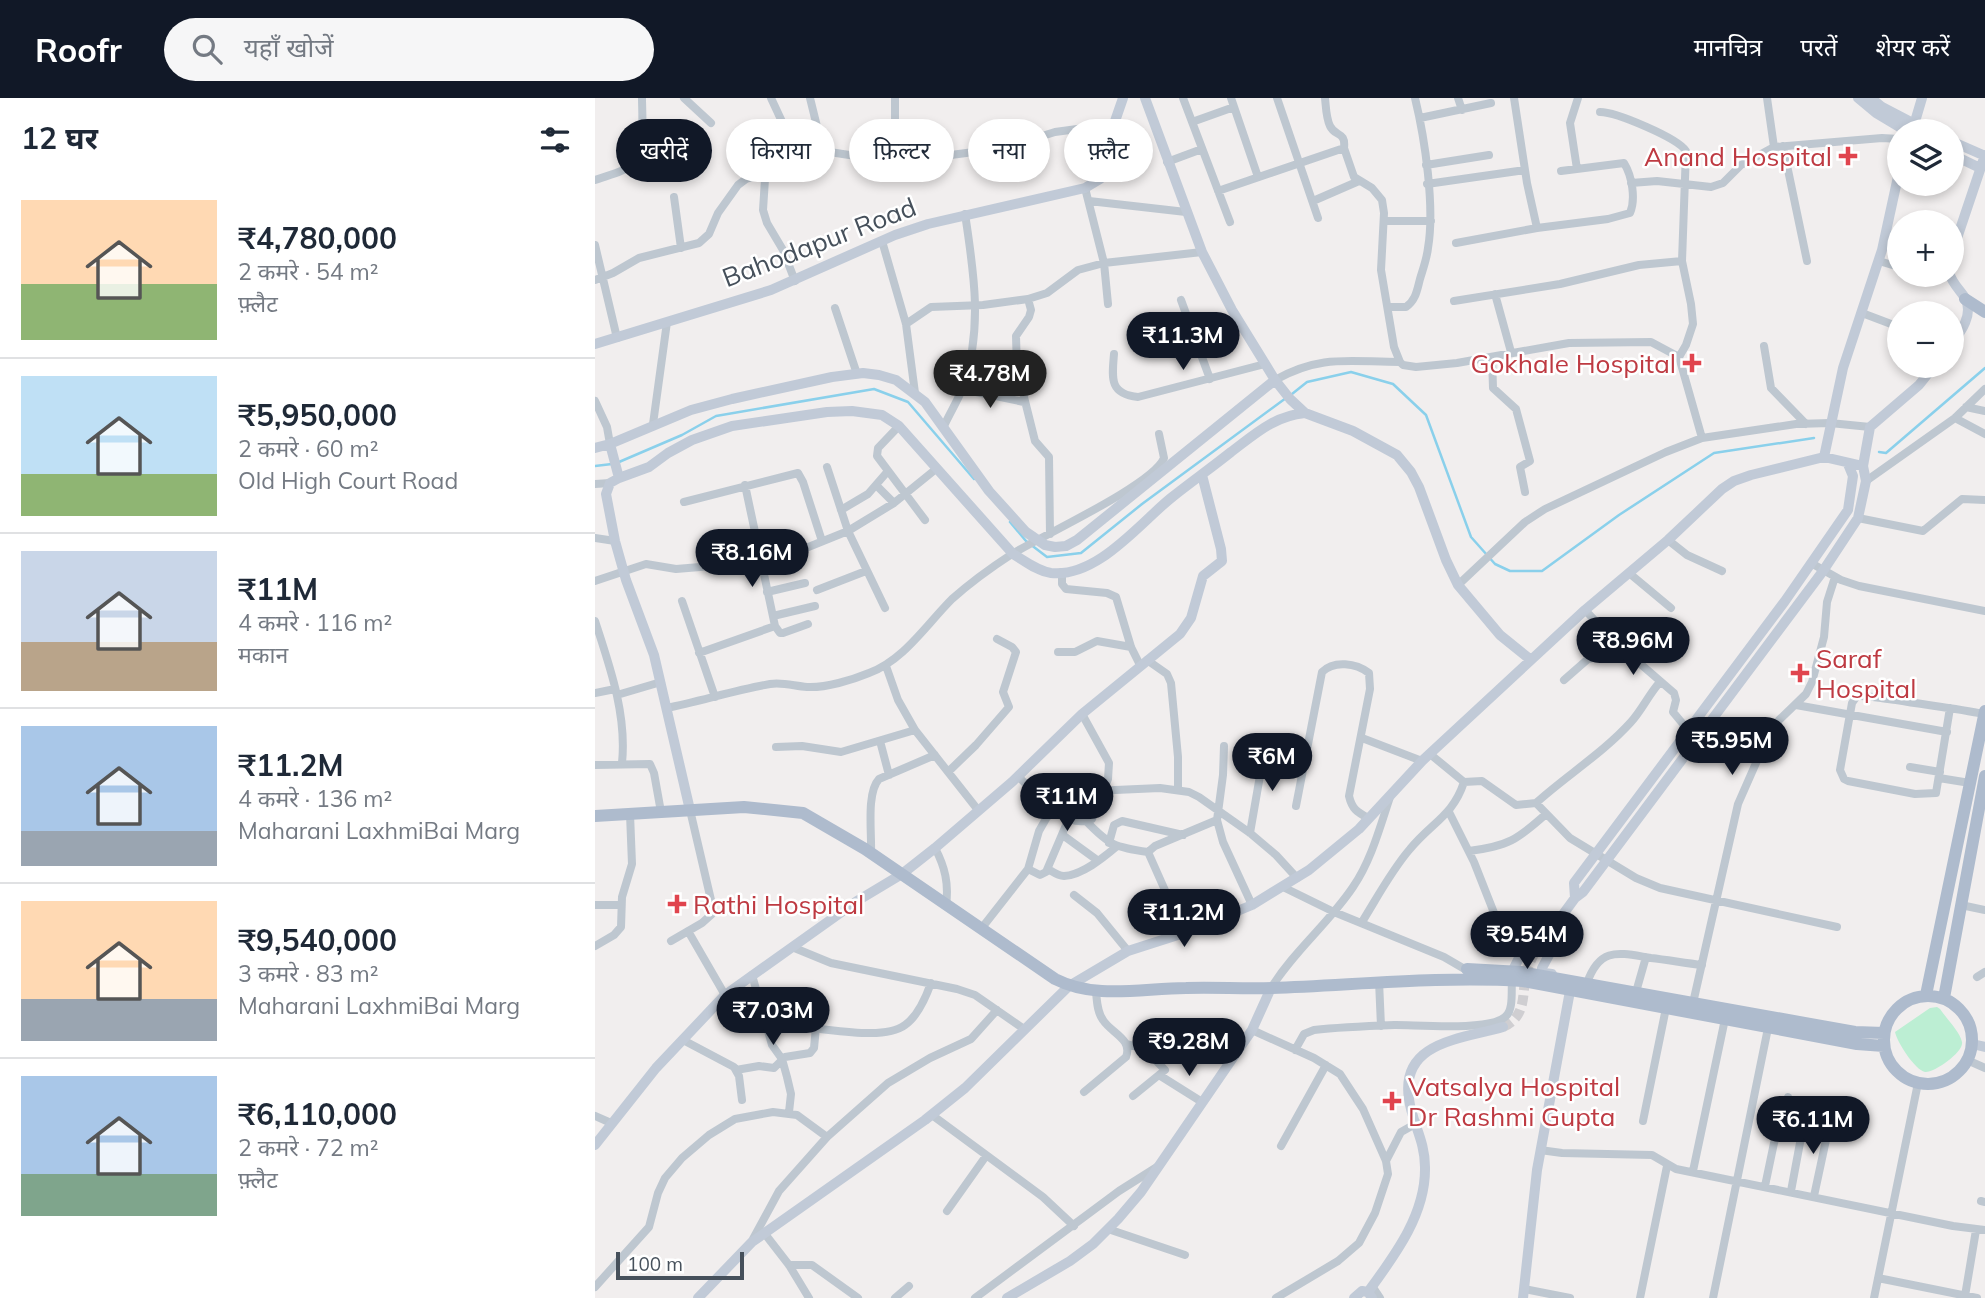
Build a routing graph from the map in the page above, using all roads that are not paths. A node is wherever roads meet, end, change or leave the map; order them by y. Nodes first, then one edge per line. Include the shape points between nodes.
1 (642, 98) edge
2 (684, 98) edge
3 (771, 98) edge
4 (810, 98) edge
5 (895, 98) edge
6 (1123, 98) edge
7 (1146, 98) edge
8 (1183, 98) edge
9 (1231, 98) edge
10 (1276, 98) edge
11 (1325, 98) edge
12 (1415, 98) edge
13 (1458, 98) edge
14 (1514, 98) edge
15 (1579, 98) edge
16 (1767, 98) edge
17 (1858, 98) edge
18 (1871, 98) edge
19 (1922, 98) edge
20 (1491, 103) dead end
21 (1234, 107) junction
22 (1462, 110) junction
23 (1600, 112) dead end
24 (1420, 118) junction
25 (642, 119) edge
26 (707, 119) edge
27 (781, 119) edge
28 (815, 119) edge
29 (895, 119) edge
30 (1116, 119) edge
31 (1890, 119) edge
32 (1898, 119) edge
33 (1914, 119) edge
34 (1192, 122) junction
35 (1064, 131) edge
36 (1887, 138) edge
37 (1778, 146) junction
38 (1964, 146) edge
39 (1344, 148) junction
40 (1202, 149) junction
41 (954, 153) edge
42 (1489, 155) dead end
43 (1985, 155) edge
44 (1964, 160) edge
45 (1167, 162) junction
46 (1300, 163) junction
47 (1426, 165) junction
48 (1983, 168) edge
49 (1577, 169) junction
50 (1525, 170) junction
51 (1561, 171) dead end
52 (616, 172) edge
53 (1258, 177) junction
54 (595, 180) edge
55 (1359, 181) junction
56 (741, 182) edge
57 (765, 182) edge
58 (1095, 182) edge
59 (1631, 183) junction
60 (1686, 183) junction
61 (1427, 184) junction
62 (1085, 188) junction
63 (1218, 191) junction
64 (1894, 196) edge
65 (674, 198) dead end
66 (1089, 201) junction
67 (1313, 201) junction
68 (1186, 212) junction
69 (965, 214) junction
70 (1318, 218) dead end
71 (1964, 220) edge
72 (1384, 221) junction
73 (1431, 221) junction
74 (1230, 222) dead end
75 (1537, 228) junction
76 (882, 241) junction
77 (1456, 243) dead end
78 (595, 245) edge
79 (681, 248) junction
80 (1202, 252) junction
81 (1682, 261) junction
82 (1807, 261) dead end
83 (1879, 261) junction
84 (1104, 263) junction
85 (1887, 263) edge
86 (599, 279) edge
87 (795, 281) junction
88 (1956, 287) edge
89 (1495, 294) junction
90 (1028, 299) junction
91 (1965, 299) junction
92 (1181, 300) dead end
93 (1454, 301) dead end
94 (1108, 304) dead end
95 (977, 305) junction
96 (1388, 307) junction
97 (835, 308) dead end
98 (1985, 312) edge
99 (1862, 313) junction
100 (667, 322) junction
101 (1887, 322) edge
102 (906, 324) junction
103 (1964, 326) edge
104 (617, 338) junction
105 (595, 344) edge
106 (1764, 345) dead end
107 (1511, 352) junction
108 (1115, 354) dead end
109 (1492, 356) junction
110 (1679, 357) junction
111 (1400, 362) junction
112 (1265, 364) junction
113 (857, 374) junction
114 (1925, 378) edge
115 (1210, 380) junction
116 (1277, 383) junction
117 (962, 389) junction
118 (1985, 389) edge
119 (915, 393) junction
120 (595, 401) edge
121 (1024, 402) junction
122 (1966, 407) junction
123 (1301, 410) junction
124 (1985, 411) edge
125 (1955, 418) junction
126 (1830, 423) junction
127 (653, 424) junction
128 (1806, 424) junction
129 (899, 426) junction
130 (944, 426) junction
131 (1870, 427) junction
132 (1159, 434) dead end
133 (1985, 434) edge
134 (1702, 438) junction
135 (595, 448) edge
136 (611, 448) junction
137 (1823, 457) junction
138 (1849, 464) junction
139 (1863, 466) junction
140 (827, 467) dead end
141 (936, 469) junction
142 (888, 471) junction
143 (1202, 475) junction
144 (616, 477) junction
145 (1866, 481) junction
146 (595, 484) edge
147 (745, 485) junction
148 (876, 485) junction
149 (1525, 492) dead end
150 (906, 494) junction
151 (1985, 500) edge
152 (684, 502) dead end
153 (894, 503) junction
154 (841, 510) junction
155 (1858, 518) junction
156 (925, 520) dead end
157 (848, 530) junction
158 (1050, 534) junction
159 (595, 538) edge
160 (1668, 540) junction
161 (615, 541) junction
162 (822, 541) junction
163 (1037, 541) junction
164 (1015, 553) junction
165 (760, 562) junction
166 (1811, 563) junction
167 (624, 570) junction
168 (866, 570) junction
169 (1823, 570) junction
170 (1062, 572) junction
171 (1722, 572) dead end
172 (1629, 573) junction
173 (1835, 577) junction
174 (595, 581) edge
175 (805, 583) dead end
176 (1458, 585) junction
177 (817, 590) dead end
178 (767, 593) junction
179 (682, 601) dead end
180 (815, 606) dead end
181 (885, 608) dead end
182 (1671, 608) dead end
183 (1585, 610) junction
184 (1985, 611) edge
185 (773, 616) junction
186 (595, 621) edge
187 (808, 624) dead end
188 (775, 626) junction
189 (597, 637) edge
190 (997, 639) dead end
191 (1615, 642) junction
192 (1131, 647) junction
193 (1058, 652) dead end
194 (699, 653) junction
195 (1531, 660) junction
196 (1144, 663) junction
197 (886, 666) junction
198 (1564, 680) dead end
199 (661, 682) junction
200 (1660, 682) junction
201 (616, 692) junction
202 (595, 693) edge
203 (715, 697) junction
204 (1795, 705) junction
205 (666, 708) junction
206 (1950, 708) junction
207 (1985, 713) edge
208 (1082, 714) junction
209 (1851, 714) junction
210 (915, 730) junction
211 (1688, 730) junction
212 (1947, 732) junction
213 (1362, 738) junction
214 (880, 741) junction
215 (1224, 746) dead end
216 (776, 747) dead end
217 (1265, 747) dead end
218 (935, 755) junction
219 (1426, 757) junction
220 (622, 763) junction
221 (595, 765) edge
222 (1910, 767) dead end
223 (948, 772) junction
224 (889, 775) junction
225 (1940, 775) junction
226 (1018, 776) junction
227 (1985, 776) edge
228 (1464, 782) junction
229 (1969, 783) junction
230 (1104, 790) junction
231 (1178, 790) junction
232 (1392, 793) junction
233 (1983, 799) edge
234 (1535, 803) junction
235 (1296, 806) dead end
236 (689, 810) junction
237 (978, 810) junction
238 (1217, 810) junction
239 (1054, 811) junction
240 (661, 812) junction
241 (1449, 812) junction
242 (630, 814) junction
243 (1546, 814) junction
244 (595, 816) edge
245 (1069, 818) junction
246 (1369, 818) junction
247 (1217, 820) junction
248 (1086, 821) junction
249 (1250, 833) junction
250 (1183, 835) junction
251 (1064, 836) junction
252 (1112, 845) junction
253 (935, 848) junction
254 (1469, 851) junction
255 (1149, 852) junction
256 (871, 853) junction
257 (1595, 854) junction
258 (1097, 860) junction
259 (1607, 862) junction
260 (1028, 869) junction
261 (1048, 869) junction
262 (902, 874) junction
263 (1297, 878) junction
264 (1283, 887) junction
265 (1074, 895) dead end
266 (1575, 898) junction
267 (1715, 899) junction
268 (595, 905) edge
269 (621, 905) junction
270 (1252, 905) junction
271 (1961, 905) junction
272 (946, 906) junction
273 (1985, 910) edge
274 (1334, 912) junction
275 (1561, 917) junction
276 (1362, 922) junction
277 (1837, 927) dead end
278 (1500, 928) junction
279 (1553, 928) tunnel mouth
280 (981, 929) junction
281 (1476, 929) dead end
282 (688, 931) junction
283 (1184, 933) junction
284 (1531, 934) junction
285 (671, 941) dead end
286 (595, 946) edge
287 (792, 947) junction
288 (1128, 951) junction
289 (1646, 957) junction
290 (1702, 965) junction
291 (1471, 974) junction
292 (752, 975) junction
293 (1512, 976) junction
294 (1378, 981) junction
295 (931, 983) junction
296 (1578, 985) junction
297 (1069, 986) junction
298 (1271, 988) junction
299 (1096, 992) junction
300 (1636, 992) junction
301 (725, 995) junction
302 (1926, 995) junction
303 (1944, 998) junction
304 (1693, 1003) junction
305 (1667, 1008) junction
306 (997, 1010) junction
307 (1725, 1019) junction
308 (1381, 1026) junction
309 (795, 1027) dead end
310 (817, 1027) junction
311 (1503, 1027) tunnel mouth
312 (1768, 1028) junction
313 (1024, 1029) junction
314 (1252, 1030) junction
315 (1884, 1039) junction
316 (683, 1040) junction
317 (1127, 1044) junction
318 (1979, 1045) edge
319 (1294, 1050) junction
320 (782, 1059) junction
321 (1967, 1060) junction
322 (1326, 1065) junction
323 (1985, 1068) edge
324 (736, 1070) junction
325 (1159, 1075) junction
326 (1918, 1083) junction
327 (1084, 1093) dead end
328 (1133, 1096) dead end
329 (1788, 1097) dead end
330 (742, 1100) dead end
331 (1202, 1102) junction
332 (789, 1112) junction
333 (932, 1115) junction
334 (595, 1116) edge
335 (1805, 1116) dead end
336 (1643, 1121) dead end
337 (1416, 1123) junction
338 (611, 1124) junction
339 (1829, 1126) dead end
340 (828, 1137) junction
341 (595, 1145) edge
342 (1282, 1146) dead end
343 (1540, 1150) junction
344 (986, 1156) junction
345 (1386, 1161) junction
346 (1667, 1166) junction
347 (1157, 1167) junction
348 (1693, 1171) junction
349 (1737, 1180) junction
350 (1765, 1186) junction
351 (1791, 1191) junction
352 (1814, 1196) junction
353 (947, 1211) dead end
354 (1893, 1212) junction
355 (1074, 1226) junction
356 (1108, 1228) junction
357 (1981, 1230) edge
358 (765, 1234) junction
359 (752, 1242) junction
360 (1185, 1255) dead end
361 (789, 1265) junction
362 (1878, 1278) junction
363 (909, 1286) dead end
364 (595, 1287) edge
365 (1371, 1292) edge
366 (1523, 1293) edge
367 (1965, 1296) junction
368 (698, 1298) edge
369 (809, 1298) edge
370 (858, 1298) edge
371 (895, 1298) edge
372 (975, 1298) edge
373 (1007, 1298) edge
374 (1276, 1298) edge
375 (1354, 1298) edge
376 (1380, 1298) edge
377 (1570, 1298) edge
378 (1640, 1298) edge
379 (1713, 1298) edge
380 (1874, 1298) edge
381 (1977, 1298) edge

1 - 25 street
2 - 26 street
3 - 27 street
4 - 28 street
5 - 29 street
6 - 30 street
7 - 45 street
8 - 34 street
9 - 21 street
10 - 46 street
11 - 39 street via 1329,124 1341,134
12 - 24 street
13 - 22 street
14 - 50 street
15 - 49 street via 1570,115
16 - 37 street
17 - 31 street
18 - 32 street
19 - 33 street
20 - 22 street
21 - 34 street
21 - 53 street
22 - 24 street
23 - 60 street via 1624,116 1684,147
24 - 47 street
34 - 40 street
35 - 41 street via 1004,148
36 - 37 street
37 - 60 street via 1741,165 1718,186
37 - 82 street
38 - 43 street
39 - 46 street
39 - 55 street
40 - 45 street
40 - 63 street
42 - 47 street
43 - 48 street
44 - 48 street
45 - 68 street
46 - 53 street
46 - 67 street
47 - 61 street
48 - 71 street
49 - 51 street
49 - 59 street via 1624,163
50 - 61 street
50 - 75 street
52 - 54 street
53 - 63 street
55 - 67 street
55 - 72 street via 1378,193
56 - 79 street via 706,239
57 - 87 street via 763,210
58 - 62 street
59 - 60 street
59 - 75 street via 1630,212
60 - 81 street
61 - 73 street
62 - 66 street
62 - 69 street, Bahodapur Road
63 - 74 street
64 - 83 street
65 - 79 street
66 - 68 street
66 - 84 street
67 - 70 street
68 - 80 street
69 - 76 street, Bahodapur Road
69 - 95 street
72 - 73 street
72 - 96 street via 1381,270
73 - 96 street via 1414,300 1406,307
75 - 77 street
76 - 87 street, Bahodapur Road
76 - 102 street
78 - 86 street
79 - 86 street via 639,258
80 - 84 street
80 - 112 street
81 - 89 street via 1639,265
81 - 110 street via 1693,324
83 - 85 street
83 - 99 street
84 - 90 street via 1078,270 1047,293
84 - 94 street
86 - 104 street
87 - 100 street, Bahodapur Road
88 - 91 street
89 - 93 street
89 - 107 street
90 - 95 street
90 - 121 street via 1031,310 1015,345
91 - 98 main road
91 - 103 street
92 - 115 street
95 - 102 street via 932,307
95 - 117 street
96 - 111 street
97 - 113 street
99 - 101 street
99 - 126 street
100 - 104 street, Bahodapur Road
100 - 127 street
102 - 119 street
104 - 105 street, Bahodapur Road
106 - 128 street via 1770,388
107 - 109 street
107 - 110 street via 1569,342 1651,342
108 - 115 street via 1115,385 1126,396
109 - 111 street via 1416,367
109 - 149 street via 1493,388 1516,409 1531,461 1520,467
110 - 134 street
111 - 116 street via 1324,361 1305,365
112 - 115 street
112 - 116 street
113 - 119 street via 879,374
113 - 127 street via 732,399
114 - 131 street
116 - 123 street
116 - 163 street via 1077,540 1055,547
117 - 121 street
117 - 130 street
118 - 122 street
119 - 130 street
120 - 136 street
121 - 158 street via 1035,441 1049,457
122 - 124 street
122 - 125 street
123 - 143 street via 1273,421
123 - 176 street via 1397,455 1419,487
125 - 133 street
125 - 145 street
126 - 128 street
126 - 131 street
126 - 137 street
127 - 136 street
128 - 134 street
129 - 141 street
129 - 142 street via 876,452
129 - 144 street via 882,415 852,411 745,424 713,431 641,472
130 - 163 street via 989,491
131 - 139 street
132 - 158 street via 1162,463 1099,508
134 - 176 street via 1545,509
135 - 136 street
136 - 144 street
137 - 138 street
137 - 160 street via 1734,481
138 - 139 street
138 - 166 street via 1853,476 1848,510
139 - 145 street
140 - 154 street
141 - 150 street
141 - 164 street
142 - 148 street
142 - 150 street
143 - 170 street via 1101,559
143 - 196 street via 1222,561 1203,576 1186,627
144 - 146 street
144 - 161 street via 606,494
145 - 155 street
147 - 152 street
147 - 162 street via 798,473
147 - 165 street
148 - 153 street
148 - 154 street
150 - 153 street
150 - 156 street
151 - 155 street via 1962,499 1923,531
153 - 157 street
154 - 157 street
155 - 169 street
157 - 162 street
157 - 168 street
158 - 163 street
159 - 161 street
160 - 171 street
160 - 172 street
161 - 167 street
162 - 165 street
163 - 164 street
164 - 170 street via 1036,568
164 - 197 street via 954,598
165 - 167 street via 676,569 646,564
165 - 178 street
166 - 169 street
166 - 211 street
167 - 174 street
167 - 199 street
168 - 177 street
168 - 181 street
169 - 173 street
169 - 259 street
170 - 192 street via 1066,589 1116,597
172 - 182 street
172 - 183 street
173 - 184 street
173 - 204 street via 1812,682
175 - 178 street
176 - 195 street via 1500,635
178 - 185 street
179 - 194 street
180 - 185 street
183 - 191 street
183 - 195 street
185 - 188 street
186 - 189 street
187 - 188 street via 783,633
188 - 194 street
189 - 201 street
190 - 223 street via 1016,652 1003,692 1008,710
191 - 198 street
191 - 200 street
192 - 193 street via 1097,641 1075,652
192 - 196 street
194 - 203 street
195 - 219 street
196 - 208 street
196 - 231 street via 1167,674 1171,683
197 - 203 street via 825,685 779,683
197 - 210 street
199 - 201 street
199 - 205 street
200 - 211 street via 1676,697 1673,712
200 - 234 street via 1632,722
201 - 202 street
201 - 220 street via 624,743
203 - 205 street
204 - 209 street
204 - 267 street via 1767,738 1744,785
205 - 236 street
206 - 207 street
206 - 209 street via 1861,695 1854,698
206 - 212 street
207 - 229 main road
208 - 226 street
208 - 230 street via 1109,763
209 - 212 street
209 - 225 street via 1840,770 1844,779 1931,795 1936,793
210 - 214 street
210 - 218 street
211 - 257 street
212 - 225 street
213 - 219 street
213 - 235 street via 1369,673 1362,667 1327,667 1319,678
213 - 246 street via 1349,796 1356,812
214 - 216 street via 841,752
214 - 224 street
215 - 238 street
217 - 249 street
218 - 223 street
218 - 224 street
219 - 228 street
219 - 232 street
220 - 221 street
220 - 240 street via 650,764
222 - 225 street
223 - 237 street
224 - 256 street via 872,791
225 - 229 street
226 - 237 street
226 - 239 street
227 - 233 main road
228 - 234 street via 1482,781 1516,805
228 - 241 street
229 - 302 main road
230 - 231 street
230 - 239 street
230 - 248 street via 1096,813
231 - 238 street
232 - 246 street
232 - 274 street via 1360,876
233 - 271 main road
234 - 243 street
236 - 240 main road
236 - 256 main road via 744,807 803,813
236 - 282 street via 712,914
237 - 253 street
238 - 247 street
238 - 249 street
239 - 245 street
239 - 260 street via 1039,831
240 - 242 main road
241 - 254 street
241 - 276 street via 1408,851
242 - 244 main road
242 - 269 street via 631,872
243 - 254 street via 1506,844
243 - 257 street via 1562,832
245 - 248 street
245 - 251 street
246 - 263 street
247 - 250 street
247 - 270 street
248 - 252 street
249 - 263 street
250 - 252 street via 1122,821 1114,825
250 - 255 street
251 - 258 street
251 - 261 street
252 - 255 street
252 - 258 street
253 - 262 street
253 - 272 street via 944,869
254 - 278 street
255 - 283 street
256 - 262 main road
257 - 259 street
257 - 266 street via 1574,883
258 - 261 street via 1063,876
259 - 266 street
259 - 267 street via 1660,888
260 - 261 street via 1040,875
260 - 280 street
262 - 272 main road
262 - 287 street
263 - 264 street
264 - 270 street
264 - 274 street
265 - 288 street via 1097,913
266 - 275 street
267 - 277 street
267 - 290 street
268 - 269 street
269 - 286 street via 621,927
270 - 283 street
271 - 273 street
271 - 303 main road
272 - 280 main road
274 - 276 street
274 - 298 street
275 - 279 street
275 - 284 street via 1541,924
275 - 296 street via 1563,929 1543,970 1571,977
276 - 291 street via 1444,957
278 - 281 street
278 - 284 street
280 - 297 main road
282 - 285 street
282 - 301 street
283 - 288 street
284 - 293 street
287 - 292 street
287 - 295 street via 831,963
288 - 297 street
289 - 290 street
289 - 296 street via 1609,955
289 - 300 street
290 - 304 street
291 - 293 main road
291 - 294 main road
292 - 301 street
292 - 320 street via 772,1045
293 - 296 main road
293 - 308 street via 1509,1011 1498,1020
294 - 298 main road
294 - 308 street
295 - 306 street via 975,995
295 - 310 street via 914,1016 893,1031
296 - 300 main road
296 - 305 main road
296 - 343 street
297 - 299 main road
297 - 313 street
298 - 299 main road
298 - 314 street
299 - 317 street via 1104,1022
300 - 304 main road
301 - 316 street
302 - 303 main road
302 - 315 main road via 1903,1003 1887,1021
303 - 318 main road via 1966,1018
304 - 315 main road
305 - 307 main road
305 - 336 street
306 - 313 street
306 - 340 street via 971,1040 888,1083
307 - 312 main road
307 - 348 street
308 - 319 street via 1314,1030 1304,1034
309 - 310 street
310 - 320 street via 813,1051
311 - 337 street via 1447,1041 1417,1060 1409,1083
312 - 315 main road via 1857,1044
312 - 349 street
313 - 333 street
314 - 319 street
314 - 331 street
315 - 326 main road via 1895,1070
316 - 324 street
316 - 338 street
317 - 325 street via 1145,1049 1165,1070
317 - 327 street via 1126,1057
318 - 321 main road
319 - 322 street
320 - 324 street via 774,1068
320 - 332 street via 791,1094
321 - 323 street
321 - 326 main road via 1946,1080
322 - 342 street
322 - 345 street via 1350,1088
324 - 330 street
325 - 328 street
325 - 331 street
326 - 354 street
329 - 350 street
331 - 347 street
332 - 340 street
332 - 364 street via 735,1119 691,1151 660,1185 646,1231
333 - 344 street
333 - 358 street
334 - 338 street
335 - 351 street
337 - 345 street via 1401,1132
337 - 365 street via 1425,1167 1419,1206
338 - 341 street
339 - 352 street
340 - 359 street via 779,1191
343 - 346 street via 1652,1155
343 - 366 street
344 - 353 street
344 - 355 street
345 - 374 street via 1388,1179 1359,1243
346 - 348 street
346 - 378 street
347 - 355 street
347 - 356 street
348 - 349 street
349 - 350 street
349 - 379 street
350 - 351 street
351 - 352 street
352 - 354 street
354 - 357 street
354 - 362 street
355 - 372 street
356 - 360 street
356 - 373 street via 1070,1261
357 - 367 street
358 - 359 street
358 - 361 street
359 - 368 street
361 - 369 street
361 - 370 street via 812,1265
362 - 367 street
362 - 380 street
363 - 371 street
365 - 375 street via 1359,1292
365 - 376 street
366 - 377 street
367 - 381 street

